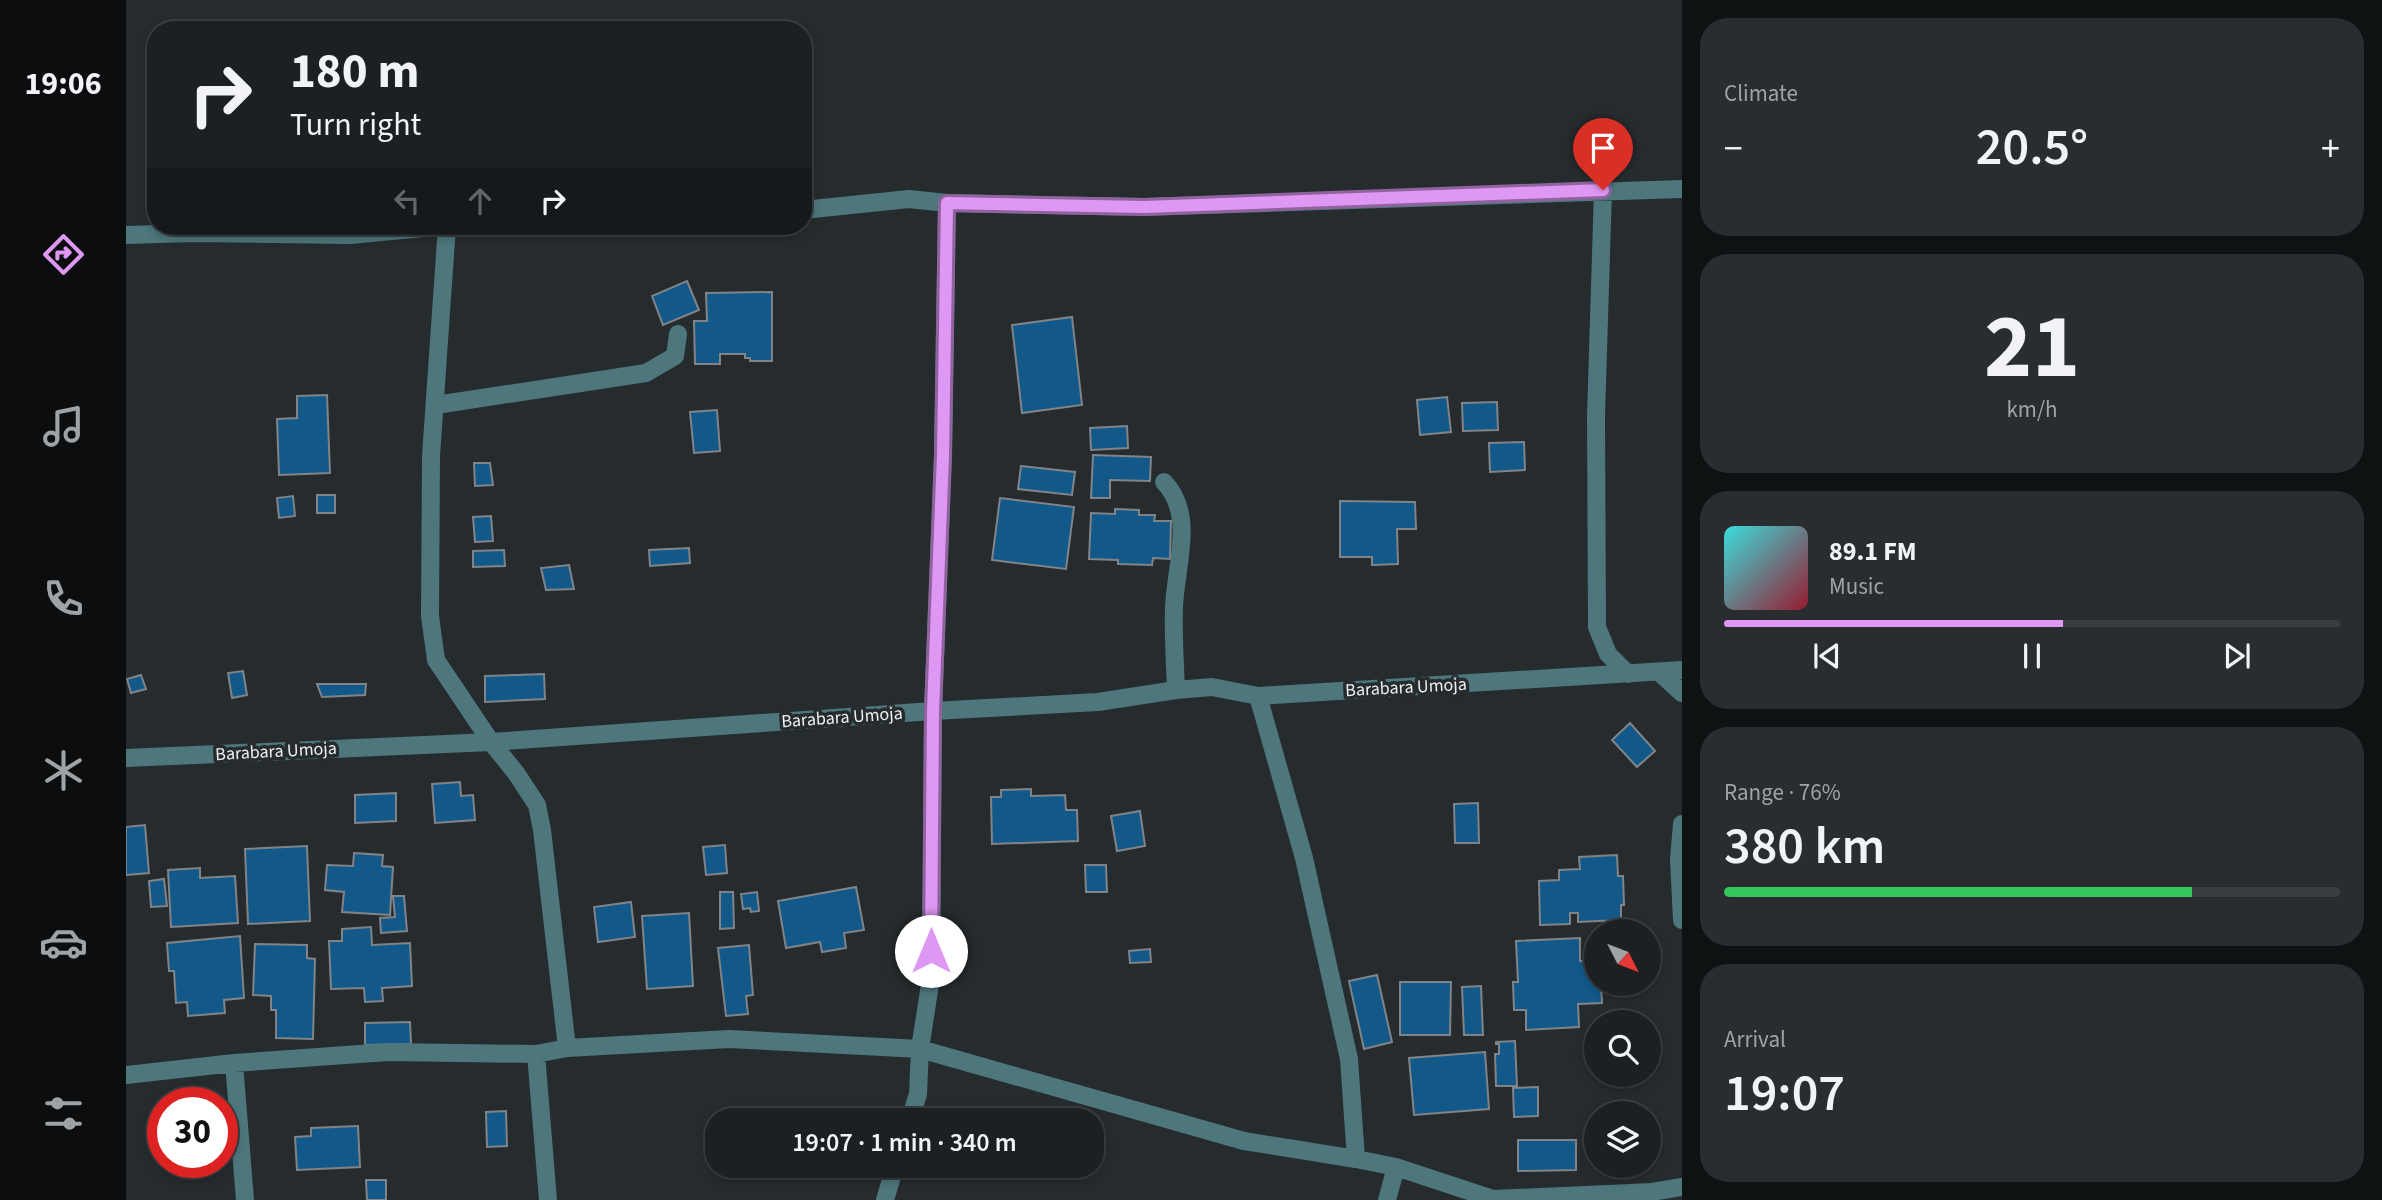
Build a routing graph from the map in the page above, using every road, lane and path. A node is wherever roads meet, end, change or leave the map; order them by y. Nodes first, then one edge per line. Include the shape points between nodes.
1 (1682, 189) edge
2 (1603, 190) junction
3 (947, 203) junction
4 (812, 209) edge
5 (147, 234) edge
6 (126, 235) edge
7 (445, 235) edge
8 (678, 334) dead end
9 (436, 405) junction
10 (1164, 482) dead end
11 (1682, 670) edge
12 (1659, 672) junction
13 (1628, 674) junction
14 (1176, 690) junction
15 (1682, 693) edge
16 (1258, 696) junction
17 (933, 711) junction
18 (491, 742) junction
19 (126, 758) edge
20 (1682, 824) edge
21 (1682, 920) edge
22 (567, 1048) junction
23 (920, 1049) junction
24 (536, 1054) junction
25 (234, 1063) junction
26 (126, 1075) edge
27 (913, 1108) edge
28 (1356, 1159) junction
29 (1396, 1167) junction
30 (891, 1178) edge
31 (1682, 1187) edge
32 (245, 1200) edge
33 (548, 1200) edge
34 (885, 1200) edge
35 (1387, 1200) edge

1 - 2 street
2 - 3 street via 1144,207
2 - 13 street via 1597,627 1608,654
3 - 4 street via 909,199
3 - 17 street
5 - 6 street
7 - 9 street
8 - 9 street via 676,355 646,373
9 - 18 street via 430,603 436,660
10 - 14 street via 1174,492 1182,524 1174,606
11 - 12 street, Barabara Umoja
12 - 13 street, Barabara Umoja
12 - 15 street
13 - 16 street, Barabara Umoja
14 - 16 street, Barabara Umoja via 1212,687
14 - 17 street, Barabara Umoja via 1098,702
16 - 28 street via 1304,858 1349,1059
17 - 18 street, Barabara Umoja
17 - 23 street via 931,978
18 - 19 street, Barabara Umoja
18 - 22 street via 537,805
20 - 21 street
22 - 23 street via 729,1039
22 - 24 street
23 - 27 street
23 - 28 street via 1244,1141
24 - 25 street via 388,1052
24 - 33 street
25 - 26 street
25 - 32 street
28 - 29 street
29 - 31 street via 1493,1199
29 - 35 street
30 - 34 street

